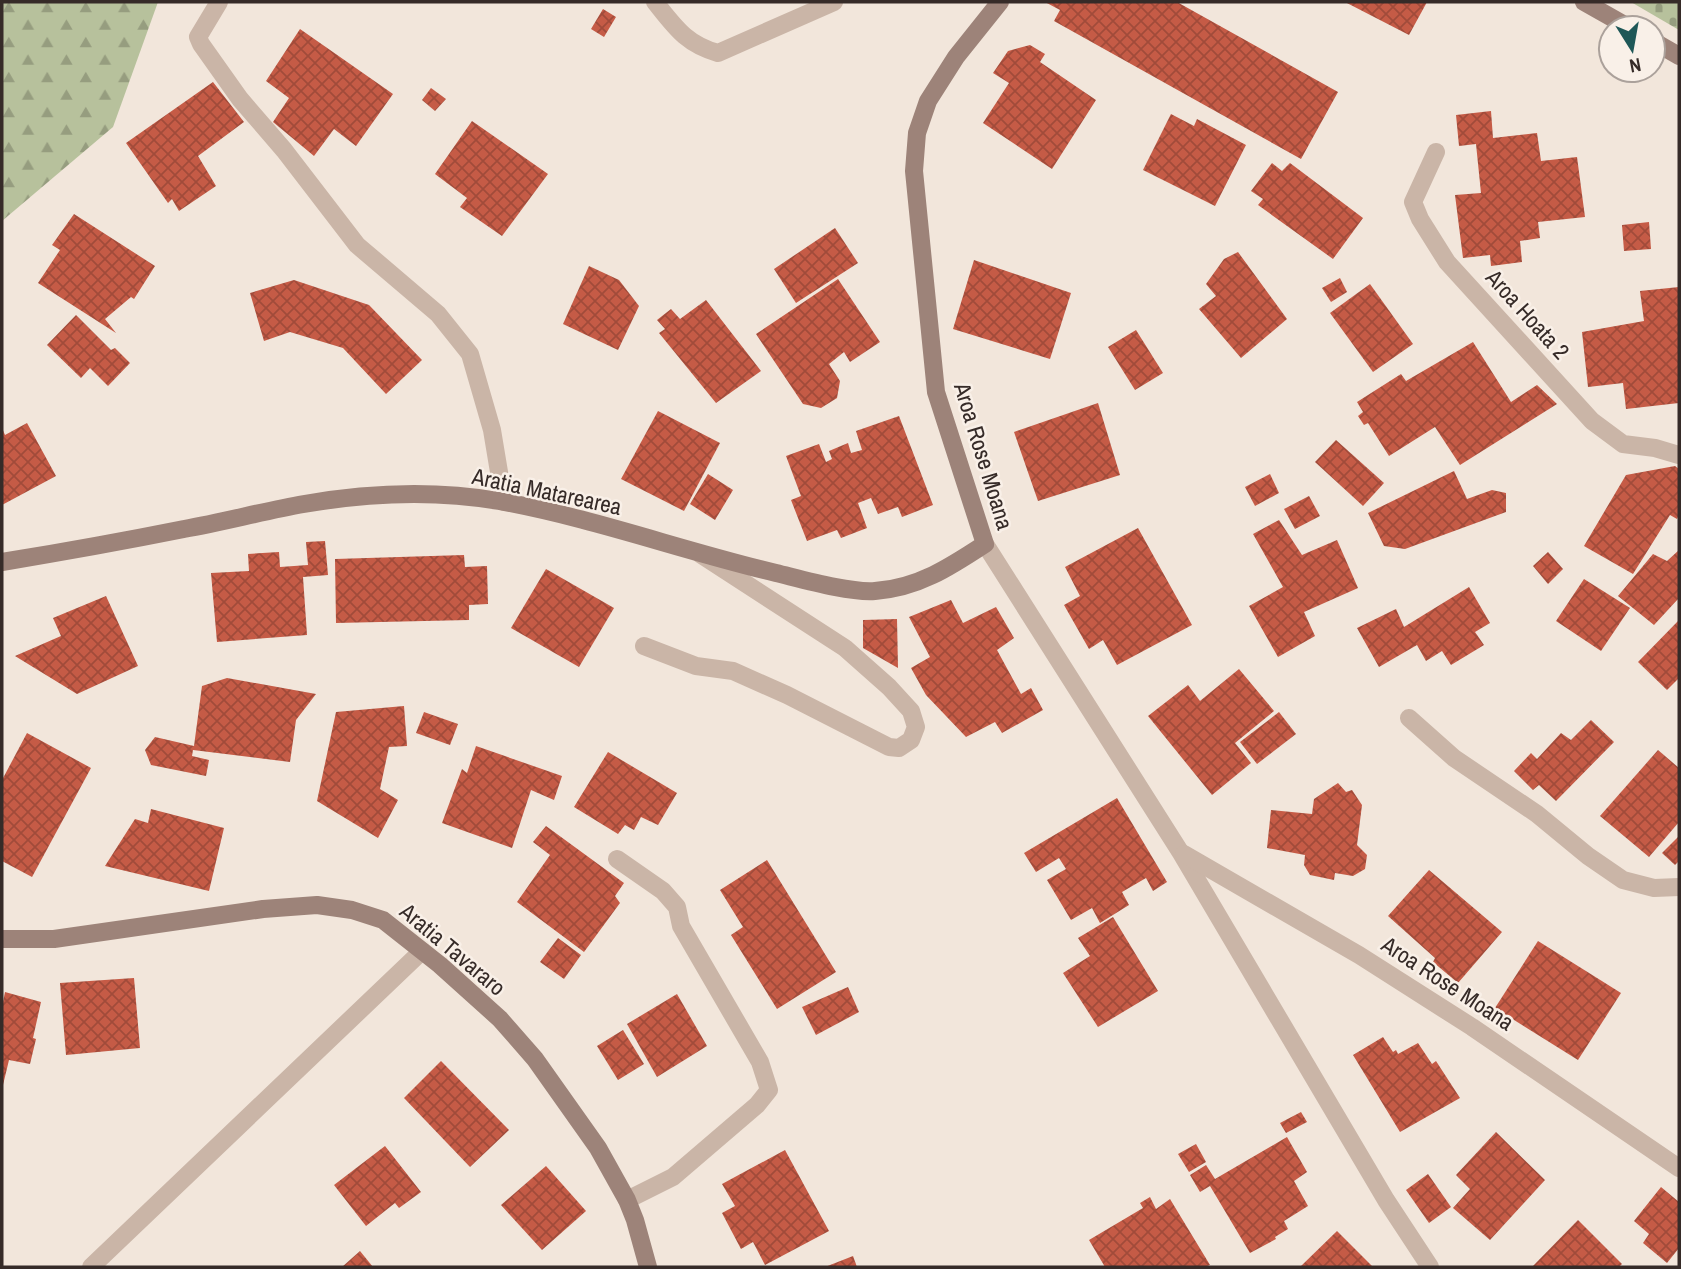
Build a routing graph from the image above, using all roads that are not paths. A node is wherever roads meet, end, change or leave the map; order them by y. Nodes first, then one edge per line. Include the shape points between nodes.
1 (219, 2) edge
2 (655, 2) edge
3 (834, 2) edge
4 (1584, 2) edge
5 (994, 5) edge
6 (1605, 14) edge
7 (1436, 152) dead end
8 (1679, 455) edge
9 (504, 502) junction
10 (985, 544) junction
11 (697, 552) junction
12 (2, 562) edge
13 (643, 646) dead end
14 (1409, 718) dead end
15 (1181, 852) junction
16 (617, 859) dead end
17 (1679, 887) edge
18 (2, 939) edge
19 (422, 951) junction
20 (1679, 1168) edge
21 (627, 1200) junction
22 (91, 1267) edge
23 (648, 1267) edge
24 (1430, 1267) edge

1 - 9 street via 198,37 240,99 337,222 438,314 470,354 492,430
2 - 3 street via 698,48 718,53
4 - 6 main road
5 - 10 main road, Aroa Rose Moana via 928,101 917,133 914,171 936,393
7 - 8 street, Aroa Hoata 2 via 1413,202 1447,262 1592,421 1623,444
9 - 11 main road, Aratia Matarearea
9 - 12 main road, Aratia Matarearea via 384,494 304,504
10 - 11 main road, Aratia Matarearea via 939,574 873,592
10 - 15 street, Aroa Rose Moana
11 - 13 street via 845,648 911,711 916,727 911,740 899,748 889,747 733,671 696,666
14 - 17 street via 1454,758 1623,880 1654,888
15 - 20 street, Aroa Rose Moana via 1371,962
15 - 24 street, Aroa Rose Moana
16 - 21 street via 663,891 677,907 681,926 761,1062 769,1090 673,1177
18 - 19 main road, Aratia Tavararo via 54,939 317,905 383,920
19 - 21 main road, Aratia Tavararo via 500,1019 536,1059 598,1148
19 - 22 street
21 - 23 main road, Aratia Tavararo

